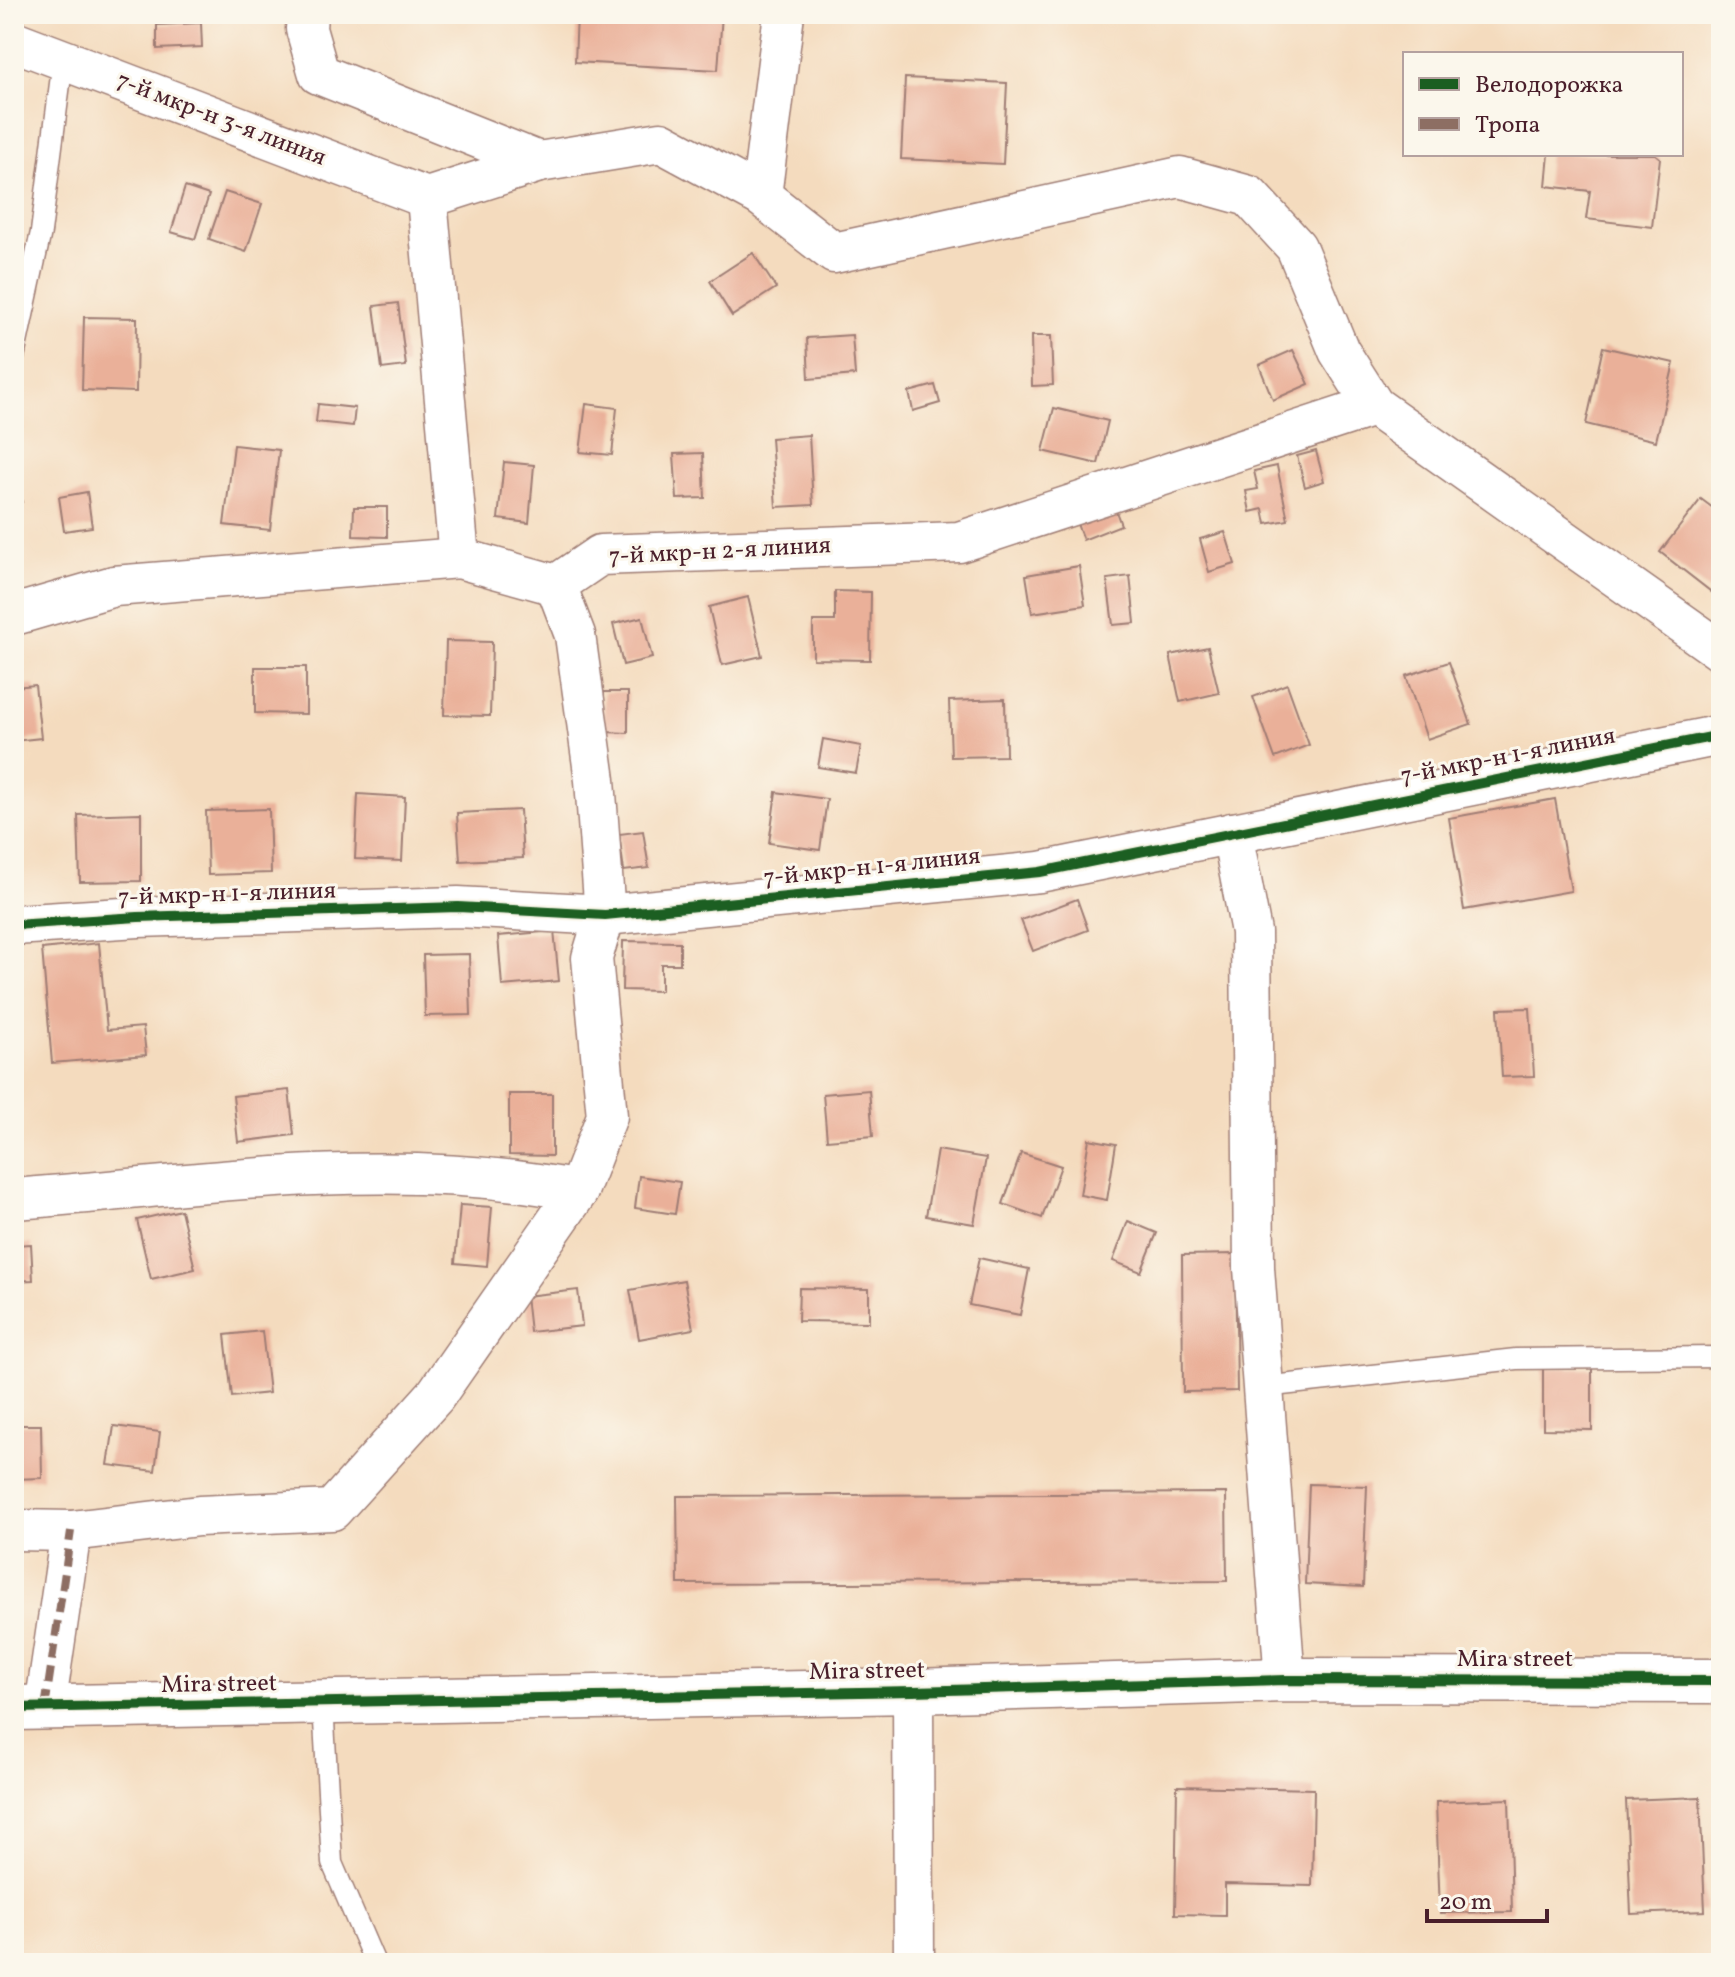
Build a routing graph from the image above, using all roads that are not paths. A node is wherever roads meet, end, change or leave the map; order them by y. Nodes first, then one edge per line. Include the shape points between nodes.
1 (307, 14) edge
2 (784, 14) edge
3 (14, 41) edge
4 (63, 60) junction
5 (539, 162) junction
6 (761, 196) junction
7 (427, 198) junction
8 (14, 357) edge
9 (1374, 406) junction
10 (459, 558) junction
11 (556, 585) junction
12 (14, 615) edge
13 (1721, 651) edge
14 (1721, 735) edge
15 (1232, 833) junction
16 (605, 915) junction
17 (14, 925) edge
18 (578, 1191) junction
19 (14, 1199) edge
20 (1721, 1357) edge
21 (1264, 1387) junction
22 (14, 1530) edge
23 (71, 1531) junction
24 (1285, 1680) junction
25 (1721, 1681) edge
26 (913, 1691) junction
27 (323, 1704) junction
28 (30, 1708) edge
29 (375, 1963) edge
30 (914, 1963) edge

1 - 5 street via 319,74
2 - 6 street
3 - 4 street, 7-й мкр-н 3-я линия
4 - 7 street, 7-й мкр-н 3-я линия
4 - 8 lane via 41,232
5 - 6 street via 661,142
5 - 7 street
6 - 9 street via 834,253 1180,177 1249,196 1296,247 1339,351
7 - 10 street
9 - 11 street, 7-й мкр-н 2-я линия via 959,542 600,555
9 - 13 street
10 - 11 street
10 - 12 street via 114,586
11 - 16 street via 575,635 595,780
14 - 15 street, 7-й мкр-н 1-я линия
15 - 16 street, 7-й мкр-н 1-я линия via 1040,872
15 - 21 street via 1251,932 1254,1268
16 - 17 street, 7-й мкр-н 1-я линия via 458,907
16 - 18 street via 592,958 607,1116
18 - 19 street via 510,1178 331,1174
18 - 23 street via 435,1396 332,1510 199,1516
20 - 21 lane via 1516,1359
21 - 24 street
22 - 23 street
23 - 28 street
24 - 25 street, Mira street
24 - 26 street, Mira street
26 - 27 street, Mira street
26 - 30 street
27 - 28 street, Mira street
27 - 29 lane via 332,1863

